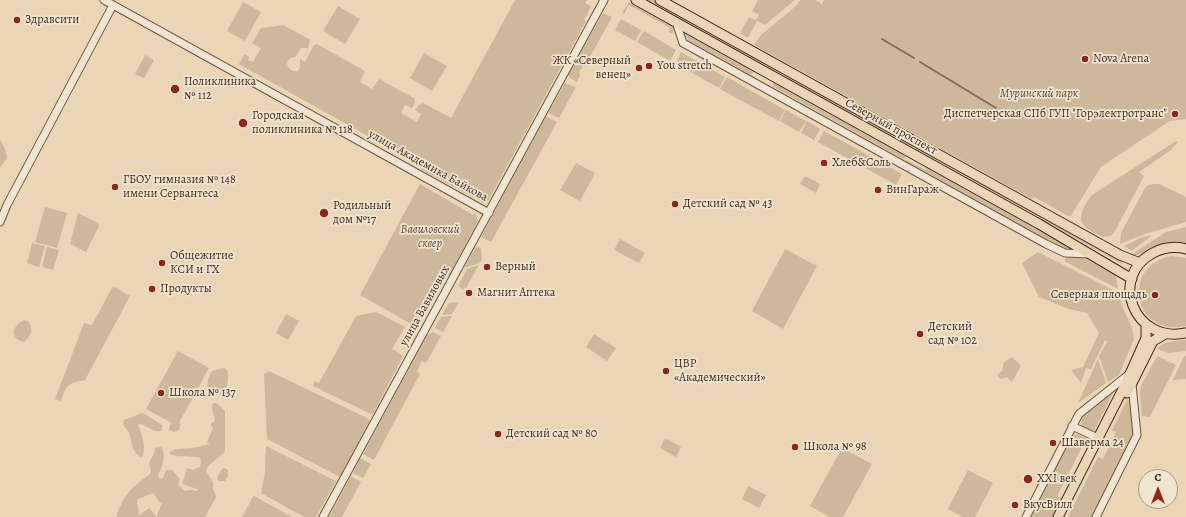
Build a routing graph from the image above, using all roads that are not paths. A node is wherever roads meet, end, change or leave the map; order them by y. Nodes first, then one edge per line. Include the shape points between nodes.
1 (104, 0) edge
2 (604, 0) edge
3 (636, 0) edge
4 (660, 0) edge
5 (113, 5) junction
6 (676, 22) junction
7 (489, 213) junction
8 (0, 222) edge
9 (1184, 248) edge
10 (1088, 254) junction
11 (1140, 263) junction
12 (1132, 279) junction
13 (1146, 325) junction
14 (1186, 333) edge
15 (1165, 334) junction
16 (1130, 380) junction
17 (1072, 426) junction
18 (1098, 438) junction
19 (323, 517) edge
20 (1026, 517) edge
21 (1058, 517) edge
22 (1065, 517) edge
23 (1096, 517) edge

1 - 5 street, улица Академика Байкова
2 - 7 street, улица Вавиловых
3 - 6 main road, Северный проспект
4 - 11 main road, Северный проспект via 1128,259
5 - 7 street, улица Академика Байкова
5 - 8 street
6 - 10 main road, Северный проспект via 1039,224
6 - 10 street via 683,43 1059,251
7 - 19 street, улица Вавиловых
9 - 11 main road via 1158,250
10 - 12 main road, Северный проспект
11 - 12 main road
12 - 13 main road via 1132,304 1137,316
13 - 15 main road
13 - 16 main road via 1146,338
14 - 15 main road
15 - 16 main road via 1153,341
16 - 17 street via 1079,414
16 - 18 main road
16 - 22 main road
16 - 23 street via 1137,435
17 - 18 street
17 - 20 street
18 - 21 main road

